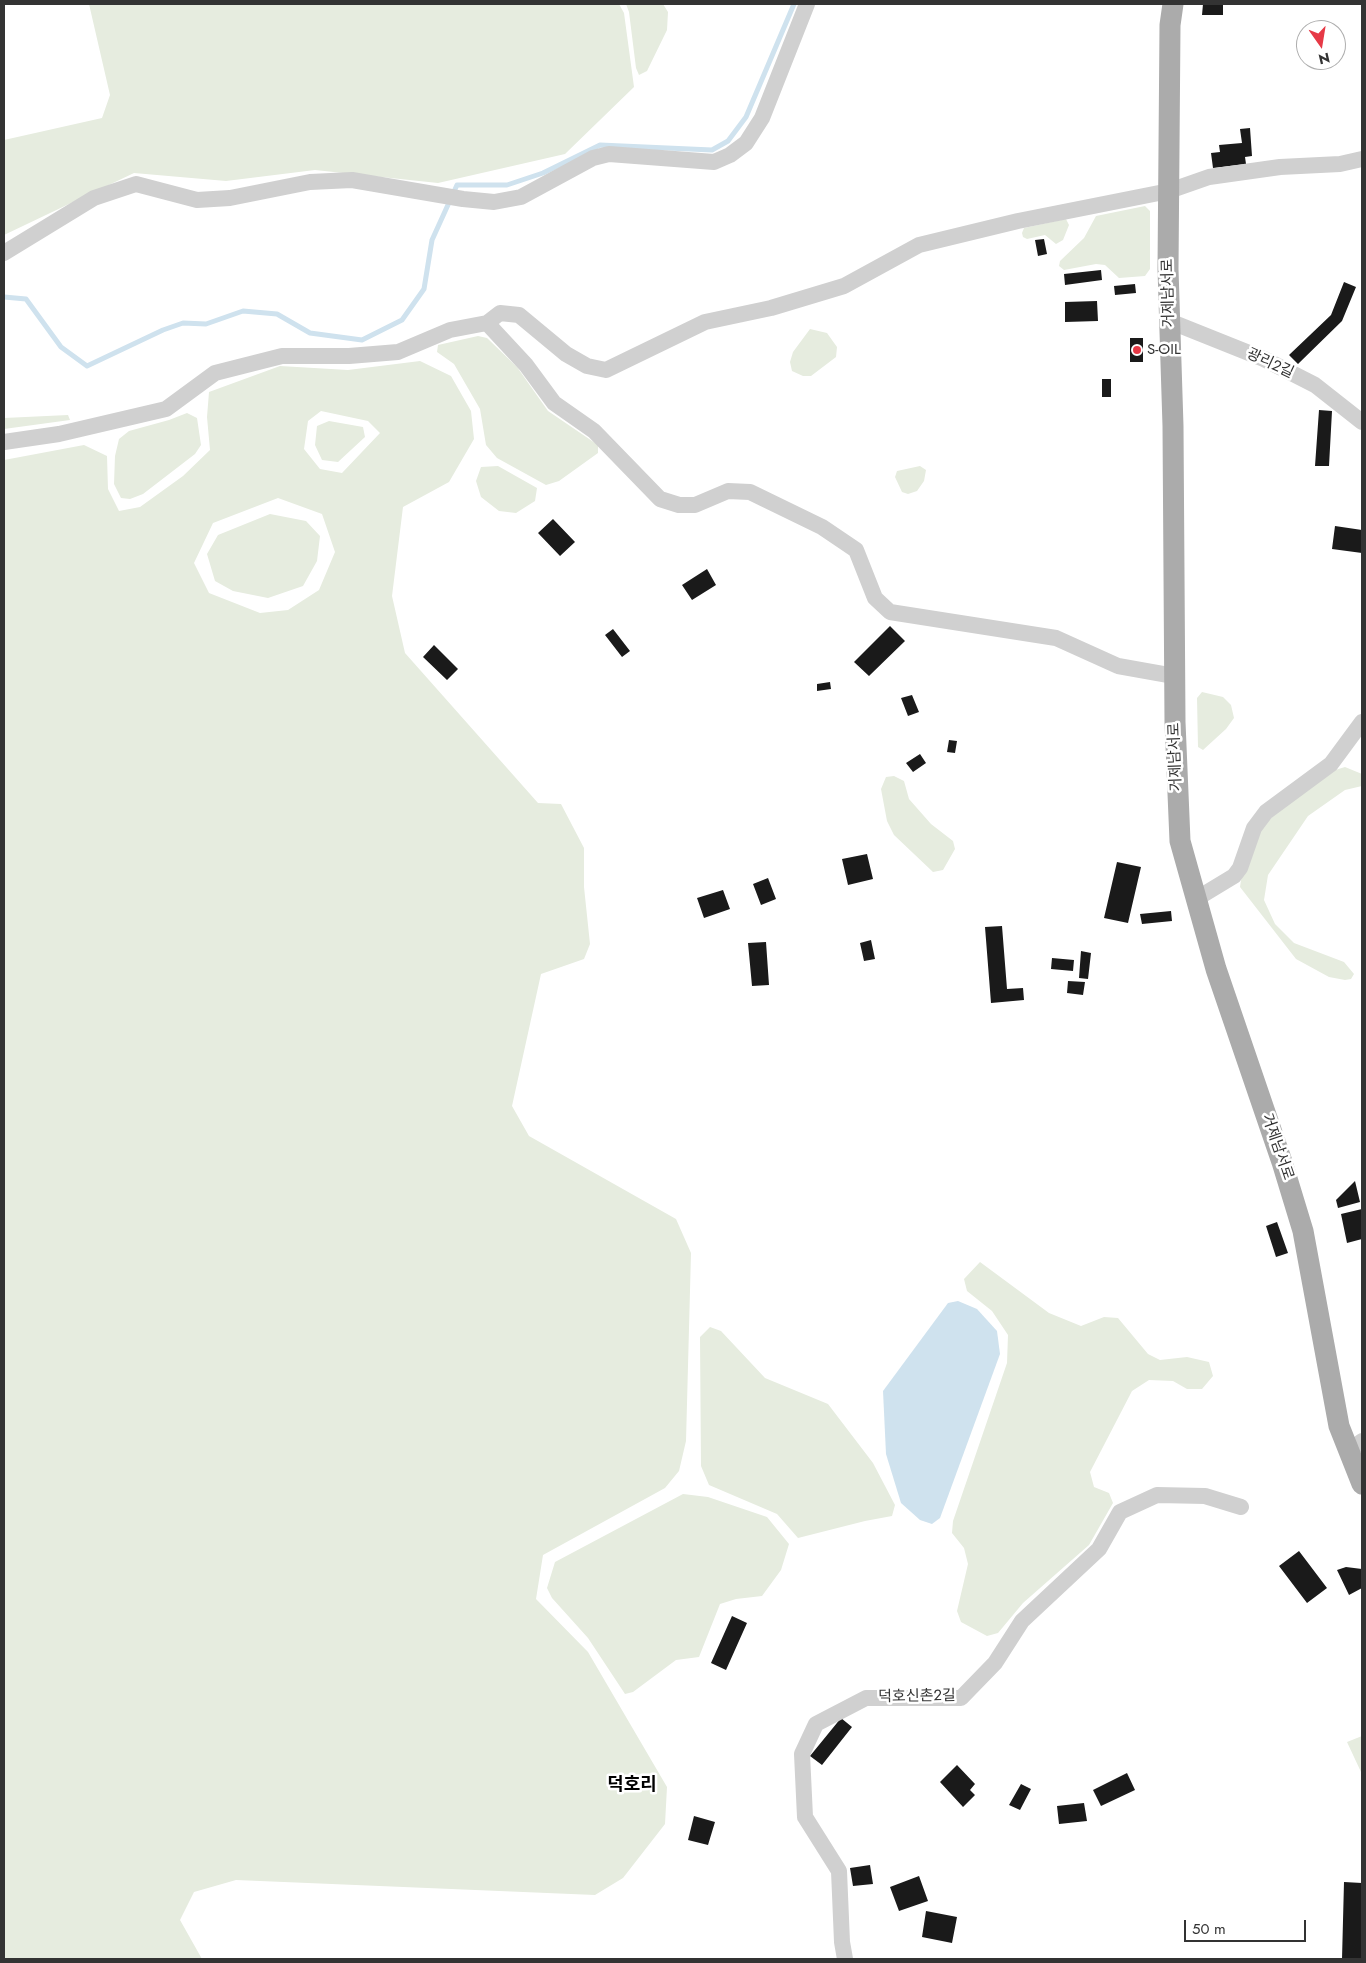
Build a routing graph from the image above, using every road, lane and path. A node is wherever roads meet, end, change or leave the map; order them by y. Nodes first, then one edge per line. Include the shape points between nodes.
1 (807, 4) edge
2 (1173, 4) edge
3 (1362, 159) edge
4 (1169, 191) junction
5 (4, 252) edge
6 (1169, 321) junction
7 (487, 323) junction
8 (1362, 422) edge
9 (4, 442) edge
10 (1174, 676) junction
11 (1362, 722) edge
12 (1196, 900) junction
13 (1356, 1446) edge
14 (1362, 1484) edge
15 (1241, 1507) dead end
16 (845, 1959) edge

1 - 5 lane via 762,118 746,143 714,162 609,154 593,158 521,197 494,202 352,180 310,182 230,198 197,200 136,184 94,198
2 - 4 main road, 거제남서로 via 1170,25
3 - 4 lane via 1209,177
4 - 6 main road, 거제남서로
4 - 7 lane via 1018,221 919,246 844,286 771,308 706,322 606,370 587,366 566,354 519,316 500,313
6 - 8 lane, 광리2길 via 1264,359 1315,385
6 - 10 main road, 거제남서로 via 1173,426
7 - 9 lane via 450,330 398,352 282,356 215,374 166,409 59,434
7 - 10 lane via 526,365 554,403 594,431 660,499 695,505 728,490 750,492 822,526 856,550 875,598 890,612 1056,638 1118,666
10 - 12 main road, 거제남서로 via 1180,841
11 - 12 lane via 1331,764 1266,812 1254,828 1234,876
12 - 13 main road, 거제남서로 via 1303,1231 1339,1426
13 - 14 main road, 거제남서로
15 - 16 lane, 덕호신촌2길 via 1205,1496 1157,1494 1120,1512 1099,1549 1022,1621 995,1663 962,1698 866,1698 816,1724 802,1754 805,1816 839,1871

